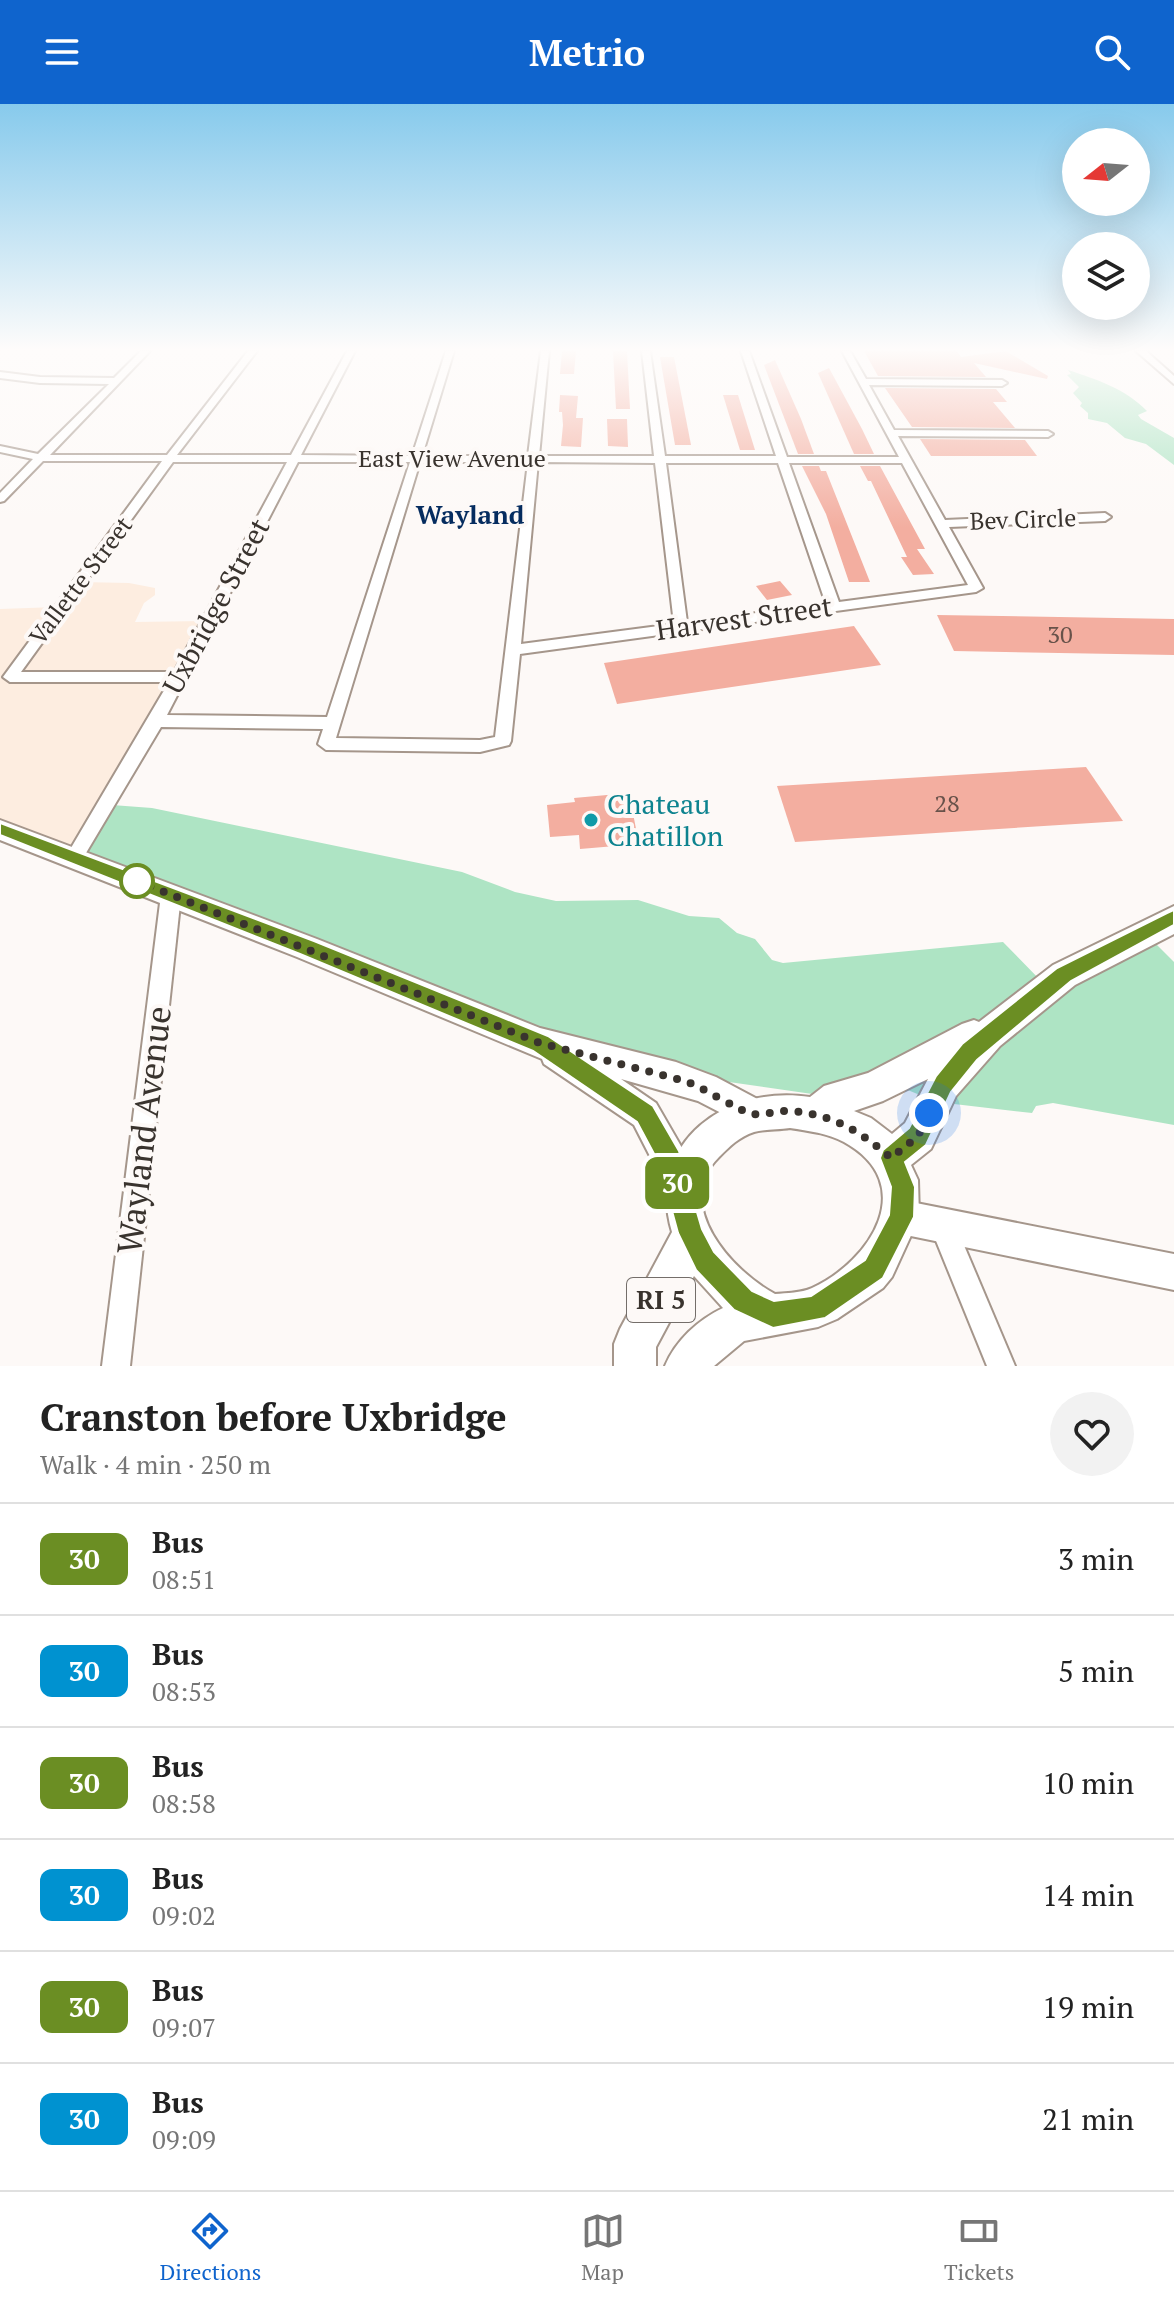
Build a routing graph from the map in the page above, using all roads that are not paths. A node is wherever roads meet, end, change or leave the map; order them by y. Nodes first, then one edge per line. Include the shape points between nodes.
1 (89, 410) edge
2 (207, 410) edge
3 (320, 410) edge
4 (430, 410) edge
5 (539, 410) edge
6 (654, 410) edge
7 (766, 410) edge
8 (877, 410) edge
9 (889, 433) junction
10 (1048, 434) dead end
11 (0, 449) edge
12 (41, 458) junction
13 (414, 458) junction
14 (169, 459) junction
15 (294, 459) junction
16 (534, 459) junction
17 (660, 460) junction
18 (783, 460) junction
19 (904, 460) junction
20 (0, 499) edge
21 (1105, 517) dead end
22 (941, 524) junction
23 (833, 605) junction
24 (681, 627) junction
25 (513, 650) junction
26 (178, 677) junction
27 (156, 721) junction
28 (332, 723) junction
29 (0, 830) edge
30 (74, 858) junction
31 (171, 895) junction
32 (1174, 919) edge
33 (540, 1043) junction
34 (965, 1048) junction
35 (754, 1114) junction
36 (816, 1114) junction
37 (891, 1158) junction
38 (686, 1216) junction
39 (901, 1217) junction
40 (942, 1225) junction
41 (1174, 1272) edge
42 (773, 1315) junction
43 (116, 1366) edge
44 (635, 1366) edge
45 (686, 1366) edge
46 (1001, 1366) edge

1 - 12 street
2 - 14 street, Vallette Street
3 - 15 street, Uxbridge Street
4 - 13 street
5 - 16 street
6 - 17 street
7 - 18 street
8 - 9 street
9 - 10 street
9 - 19 street
11 - 12 street, East View Avenue
12 - 14 street, East View Avenue
12 - 20 street
13 - 15 street, East View Avenue
13 - 16 street, East View Avenue
13 - 28 street
14 - 15 street, East View Avenue
14 - 26 street, Vallette Street via 10,677
15 - 26 street, Uxbridge Street
16 - 17 street, East View Avenue
16 - 25 street
17 - 18 street, East View Avenue
17 - 24 street
18 - 19 street, East View Avenue
18 - 23 street
19 - 22 street
21 - 22 street, Bev Circle
22 - 23 street, Harvest Street via 976,588
23 - 24 street, Harvest Street
24 - 25 street, Harvest Street
25 - 28 street via 503,741 480,746 326,744
26 - 27 street, Uxbridge Street
27 - 28 street
27 - 30 street, Uxbridge Street
29 - 30 main road
30 - 31 main road
31 - 33 main road
31 - 43 street, Wayland Avenue
32 - 34 main road via 1074,969
33 - 35 main road via 685,1081
33 - 38 main road via 645,1114 670,1160
34 - 36 main road via 871,1089 836,1098
34 - 37 main road via 918,1136
35 - 36 main road, RI 5
35 - 38 main road, RI 5 via 723,1127 702,1146 689,1167
36 - 37 main road via 843,1122
37 - 39 main road via 903,1187
38 - 42 main road via 705,1261 743,1301
38 - 44 main road, RI 5 via 678,1266 635,1344
39 - 40 main road
39 - 42 main road, RI 5 via 874,1269 815,1308
40 - 41 main road
40 - 46 street
42 - 45 main road, RI 5 via 736,1324 704,1345

